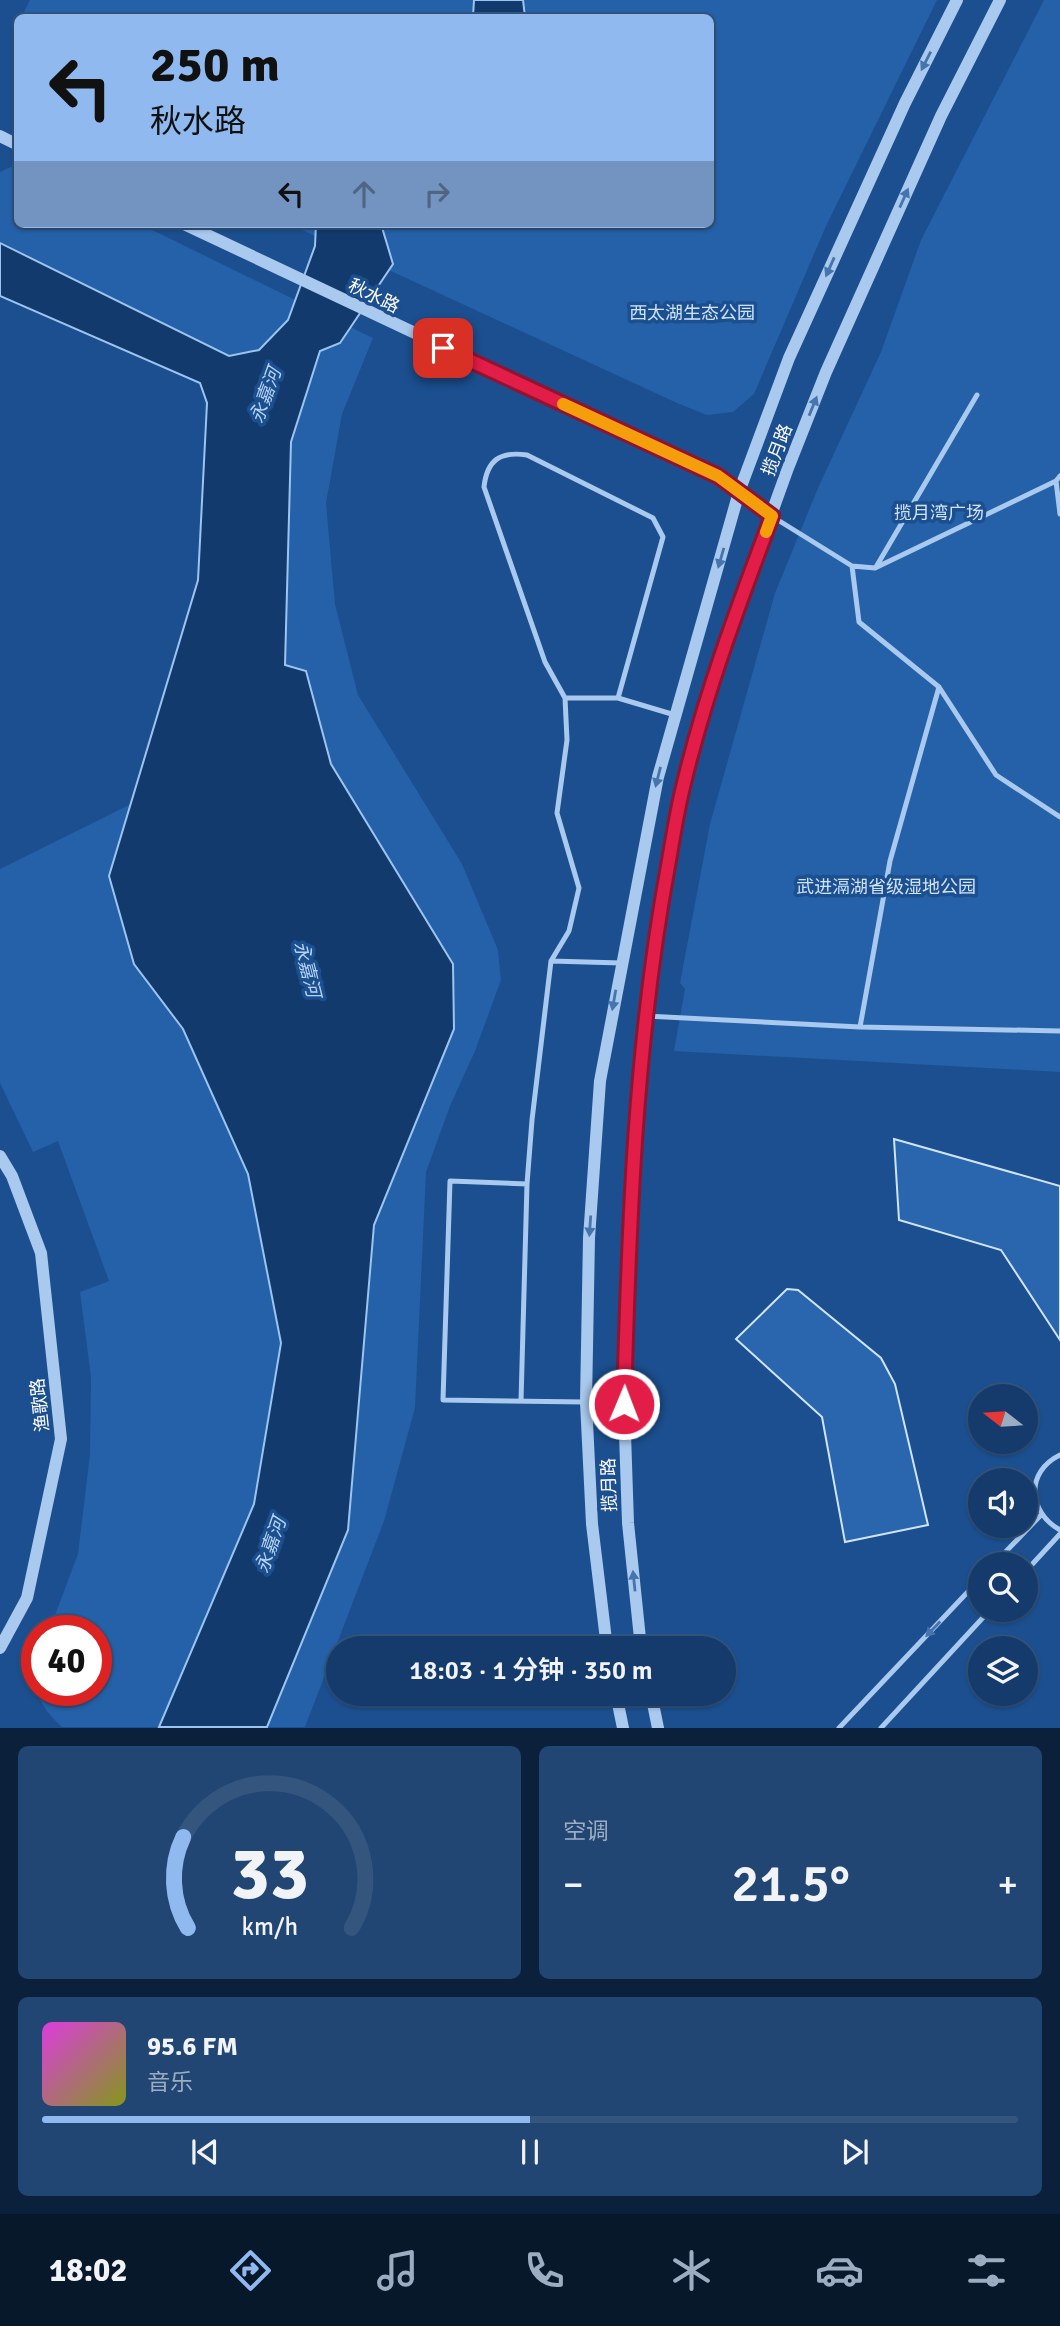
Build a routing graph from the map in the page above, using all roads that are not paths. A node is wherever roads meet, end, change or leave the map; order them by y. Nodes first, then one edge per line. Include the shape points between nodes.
1 (957, 0) edge
2 (1000, 0) edge
3 (192, 228) edge
4 (977, 395) dead end
5 (1058, 478) edge
6 (739, 492) junction
7 (1060, 514) edge
8 (772, 516) junction
9 (852, 566) junction
10 (875, 568) junction
11 (939, 687) junction
12 (565, 698) junction
13 (618, 698) junction
14 (675, 715) junction
15 (1060, 817) edge
16 (551, 961) junction
17 (621, 963) junction
18 (646, 1016) junction
19 (860, 1027) junction
20 (1060, 1031) edge
21 (0, 1156) edge
22 (527, 1184) junction
23 (521, 1401) junction
24 (586, 1402) junction
25 (1060, 1455) edge
26 (1041, 1515) junction
27 (1060, 1532) edge
28 (1006, 1552) edge
29 (1038, 1557) edge
30 (968, 1592) edge
31 (978, 1622) edge
32 (606, 1636) edge
33 (641, 1636) edge
34 (0, 1648) edge
35 (619, 1706) edge
36 (653, 1706) edge
37 (623, 1727) edge
38 (658, 1727) edge
39 (839, 1727) edge
40 (881, 1727) edge

1 -> 6 street, 揽月路 via 789,358
8 -> 2 street, 揽月路 via 826,372 941,116
3 - 6 street, 秋水路 via 718,476
4 - 10 lane
5 - 7 lane
5 - 10 lane
6 - 8 street, 秋水路
6 -> 14 street, 揽月路
8 - 9 lane
8 - 18 street, 揽月路 via 714,673 683,785 655,937
9 - 10 lane
9 - 11 lane via 859,622
11 - 15 lane via 996,775
11 - 19 lane via 890,861
12 - 13 lane
12 - 13 lane via 545,662 484,488 486,472 496,458 514,453 527,455 653,517 663,537
12 - 16 lane via 567,740 556,813 579,888 569,931
13 - 14 lane
14 -> 17 street, 揽月路
16 - 17 lane
16 - 22 lane
17 -> 24 street, 揽月路 via 600,1081 589,1238
18 - 19 lane
33 -> 18 street, 揽月路 via 628,1523 624,1404 629,1230
19 - 20 lane
21 - 34 street, 渔歌路 via 12,1175 41,1253 61,1439 27,1598
22 - 23 lane
22 - 23 lane via 450,1181 443,1400
23 - 24 lane
24 - 32 street, 揽月路 via 592,1524
25 - 26 lane via 1046,1464 1039,1476 1035,1489
26 - 27 lane
26 - 28 lane
27 - 29 lane
30 -> 39 lane
31 - 40 lane
35 - 37 street
36 - 38 street

